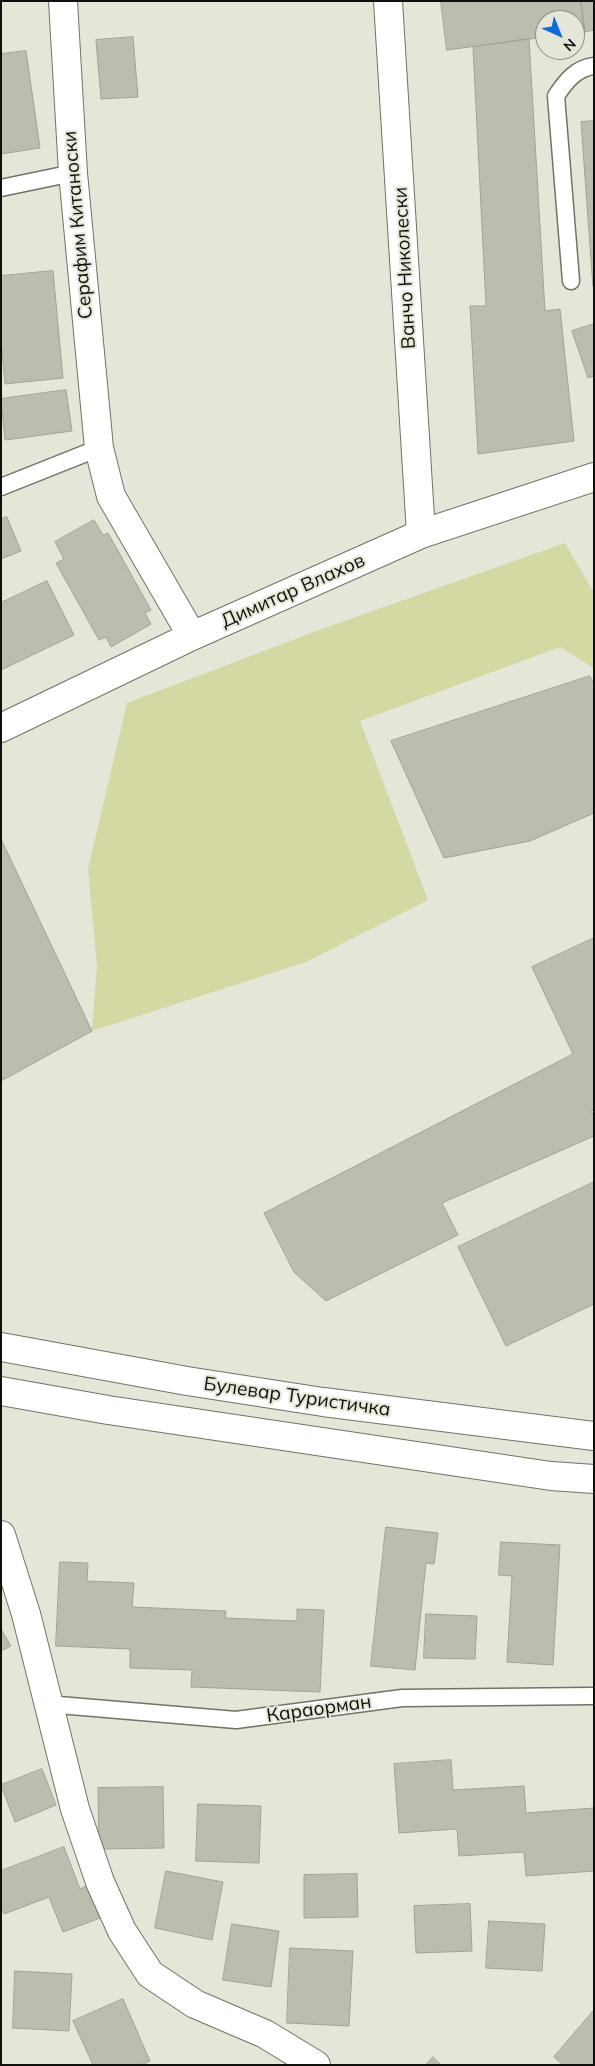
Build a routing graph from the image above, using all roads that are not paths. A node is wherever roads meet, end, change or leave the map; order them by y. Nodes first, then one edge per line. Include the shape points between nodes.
1 (63, 1) edge
2 (388, 1) edge
3 (594, 66) edge
4 (73, 173) junction
5 (1, 188) edge
6 (571, 281) dead end
7 (99, 448) junction
8 (594, 477) edge
9 (1, 487) edge
10 (421, 534) junction
11 (192, 636) junction
12 (1, 728) edge
13 (1, 1347) edge
14 (1, 1391) edge
15 (594, 1436) edge
16 (594, 1480) edge
17 (1, 1535) edge
18 (592, 1696) dead end
19 (47, 1704) junction
20 (316, 2065) edge

1 - 4 street, Серафим Китаноски
2 - 10 street, Ванчо Николески
3 - 6 lane via 584,67 567,80 556,96
4 - 5 lane
4 - 7 street, Серафим Китаноски
7 - 9 lane
7 - 11 street, Серафим Китаноски via 111,496
8 - 10 street, Димитар Влахов
10 - 11 street, Димитар Влахов
11 - 12 street, Димитар Влахов
13 - 15 street, Булевар Туристичка via 187,1382
14 - 16 street via 108,1410
17 - 19 street via 26,1614
18 - 19 lane, Караорман via 402,1698 236,1720
19 - 20 street via 100,1882 122,1931 150,1974 195,2004 265,2034

